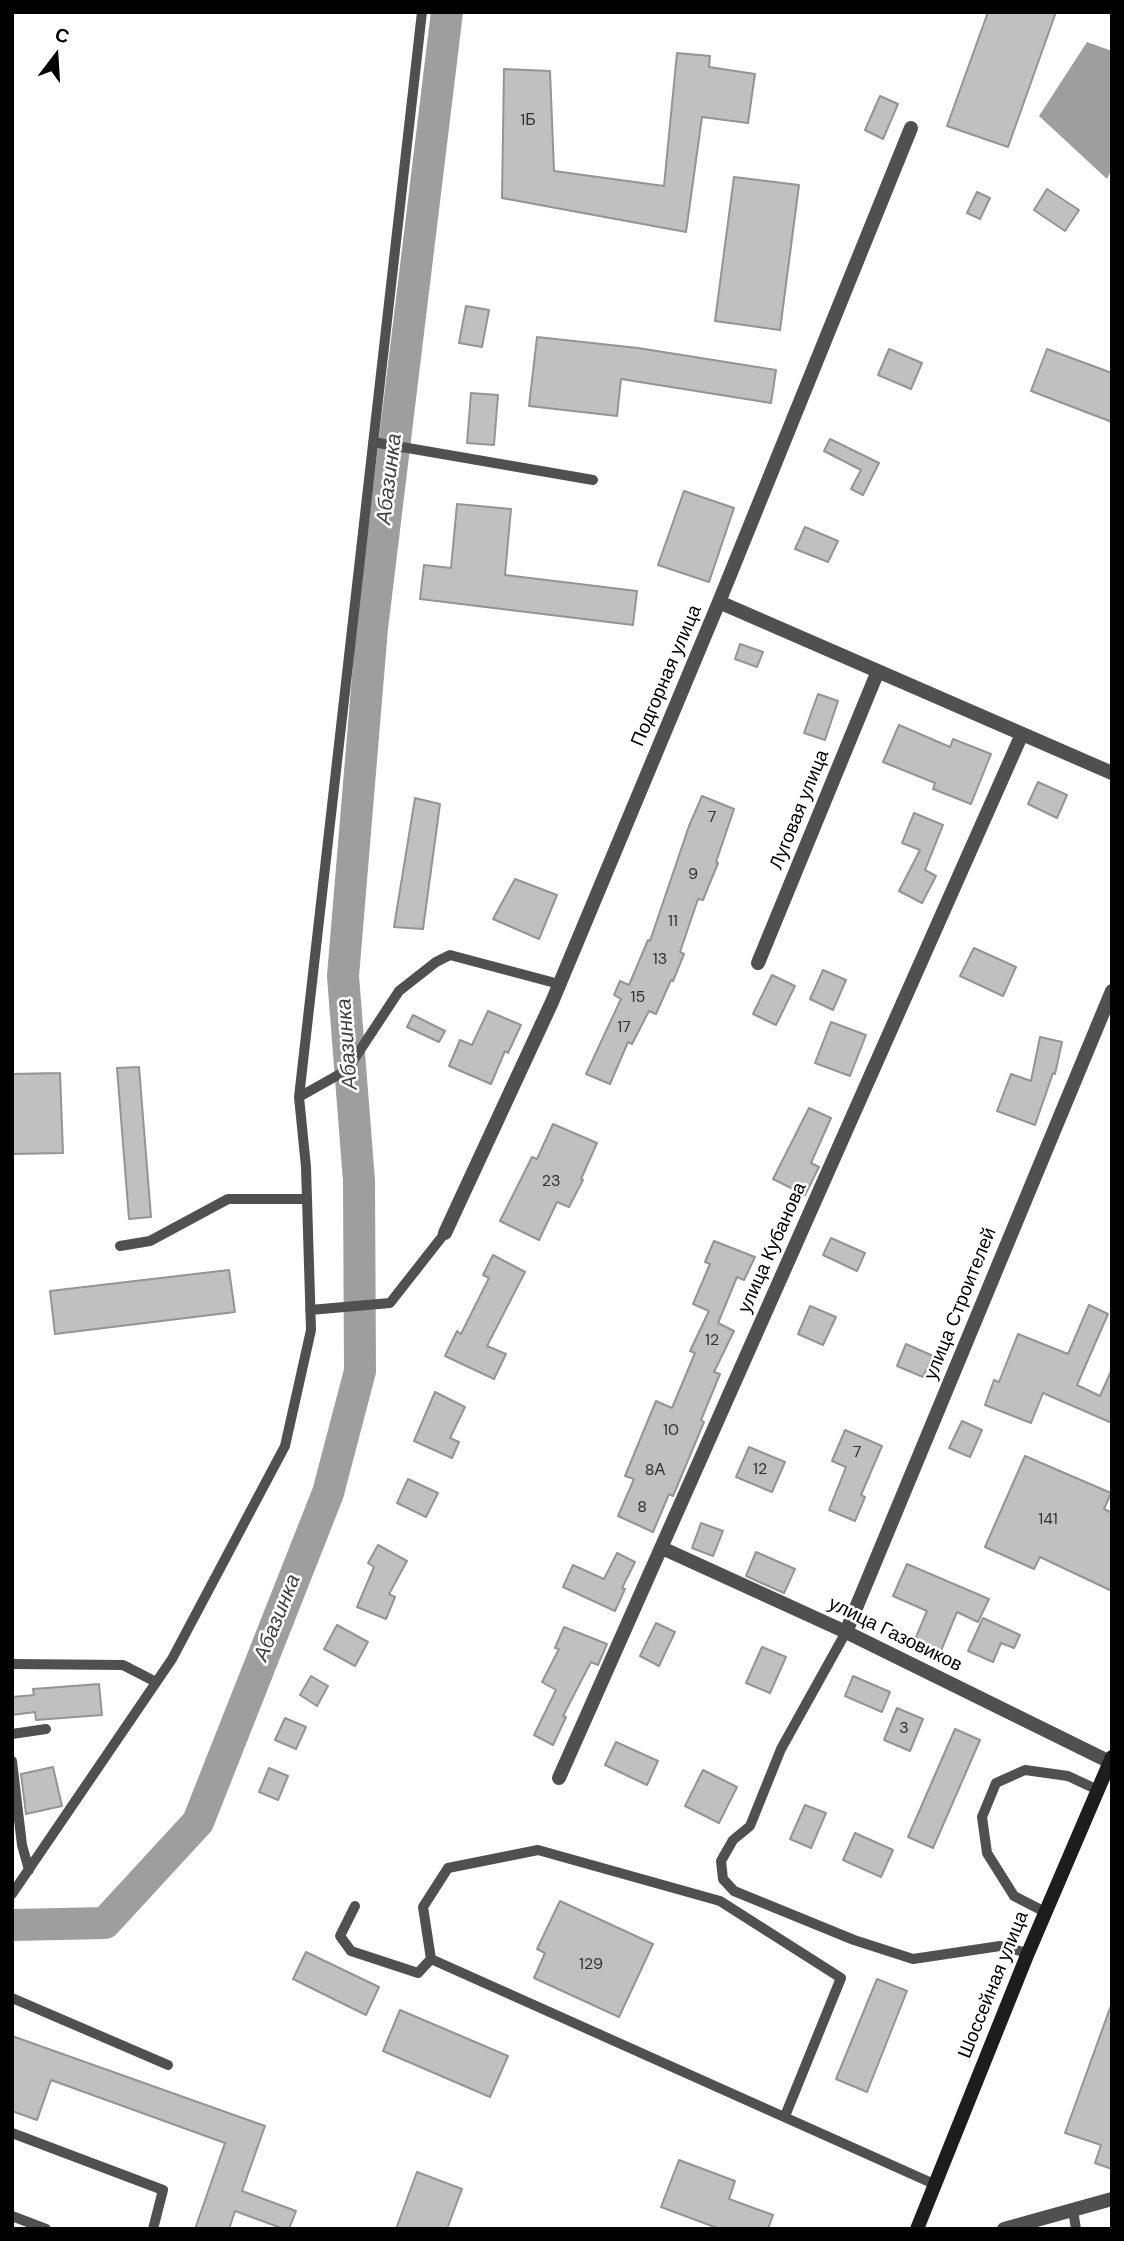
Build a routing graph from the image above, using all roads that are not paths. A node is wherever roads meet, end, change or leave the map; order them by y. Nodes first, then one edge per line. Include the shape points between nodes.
1 (422, 12) edge
2 (911, 128) dead end
3 (373, 442) junction
4 (593, 480) dead end
5 (719, 602) junction
6 (878, 671) junction
7 (1022, 734) junction
8 (1112, 773) edge
9 (758, 963) dead end
10 (559, 984) junction
11 (1112, 991) edge
12 (299, 1097) junction
13 (307, 1199) junction
14 (445, 1233) joint
15 (120, 1246) dead end
16 (310, 1310) junction
17 (662, 1548) junction
18 (846, 1632) junction
19 (12, 1664) edge
20 (156, 1682) junction
21 (46, 1729) dead end
22 (12, 1734) edge
23 (12, 1761) edge
24 (1111, 1764) edge
25 (559, 1778) dead end
26 (1098, 1790) junction
27 (29, 1870) junction
28 (12, 1894) edge
29 (355, 1906) dead end
30 (1045, 1912) junction
31 (1028, 1953) junction
32 (431, 1959) junction
33 (12, 1998) edge
34 (169, 2065) dead end
35 (785, 2116) junction
36 (12, 2133) edge
37 (934, 2184) junction
38 (1112, 2199) edge
39 (1073, 2210) junction
40 (12, 2216) edge
41 (47, 2229) edge
42 (153, 2229) edge
43 (917, 2229) edge
44 (924, 2229) edge
45 (1004, 2229) edge
46 (1076, 2229) edge

1 - 3 lane
2 - 5 street, Подгорная улица
3 - 4 lane
3 - 12 lane
5 - 6 street
5 - 10 street, Подгорная улица
6 - 7 street
6 - 9 street, Луговая улица
7 - 8 street
7 - 17 street, улица Кубанова
10 - 12 lane via 450,955 399,992 346,1070
10 - 14 street, Подгорная улица
11 - 18 street, улица Строителей
12 - 13 lane
13 - 15 lane via 228,1199 150,1241
13 - 16 lane
14 - 16 lane via 390,1303
16 - 20 lane via 311,1330 285,1446
17 - 18 street, улица Газовиков
17 - 25 street, улица Кубанова
18 - 24 street, улица Газовиков
18 - 31 lane via 781,1749 750,1826 733,1840 722,1861 723,1878 734,1891 913,1959 1000,1946
19 - 20 lane via 122,1665
20 - 27 lane
21 - 22 lane
23 - 27 lane
24 - 26 main road, Шоссейная улица
24 - 44 main road, Шоссейная улица
26 - 30 main road, Шоссейная улица
26 - 30 lane via 1068,1776 1025,1770 996,1783 982,1818 987,1853 1014,1896
27 - 28 lane
29 - 32 lane via 340,1936 351,1951 418,1973
30 - 31 main road, Шоссейная улица
31 - 37 main road, Шоссейная улица
32 - 35 lane
32 - 35 lane via 423,1908 448,1868 538,1850 720,1901 841,1978
33 - 34 lane
35 - 37 lane
36 - 42 lane via 163,2190
37 - 43 main road, Шоссейная улица
38 - 39 street
39 - 45 street
39 - 46 lane
40 - 41 lane

